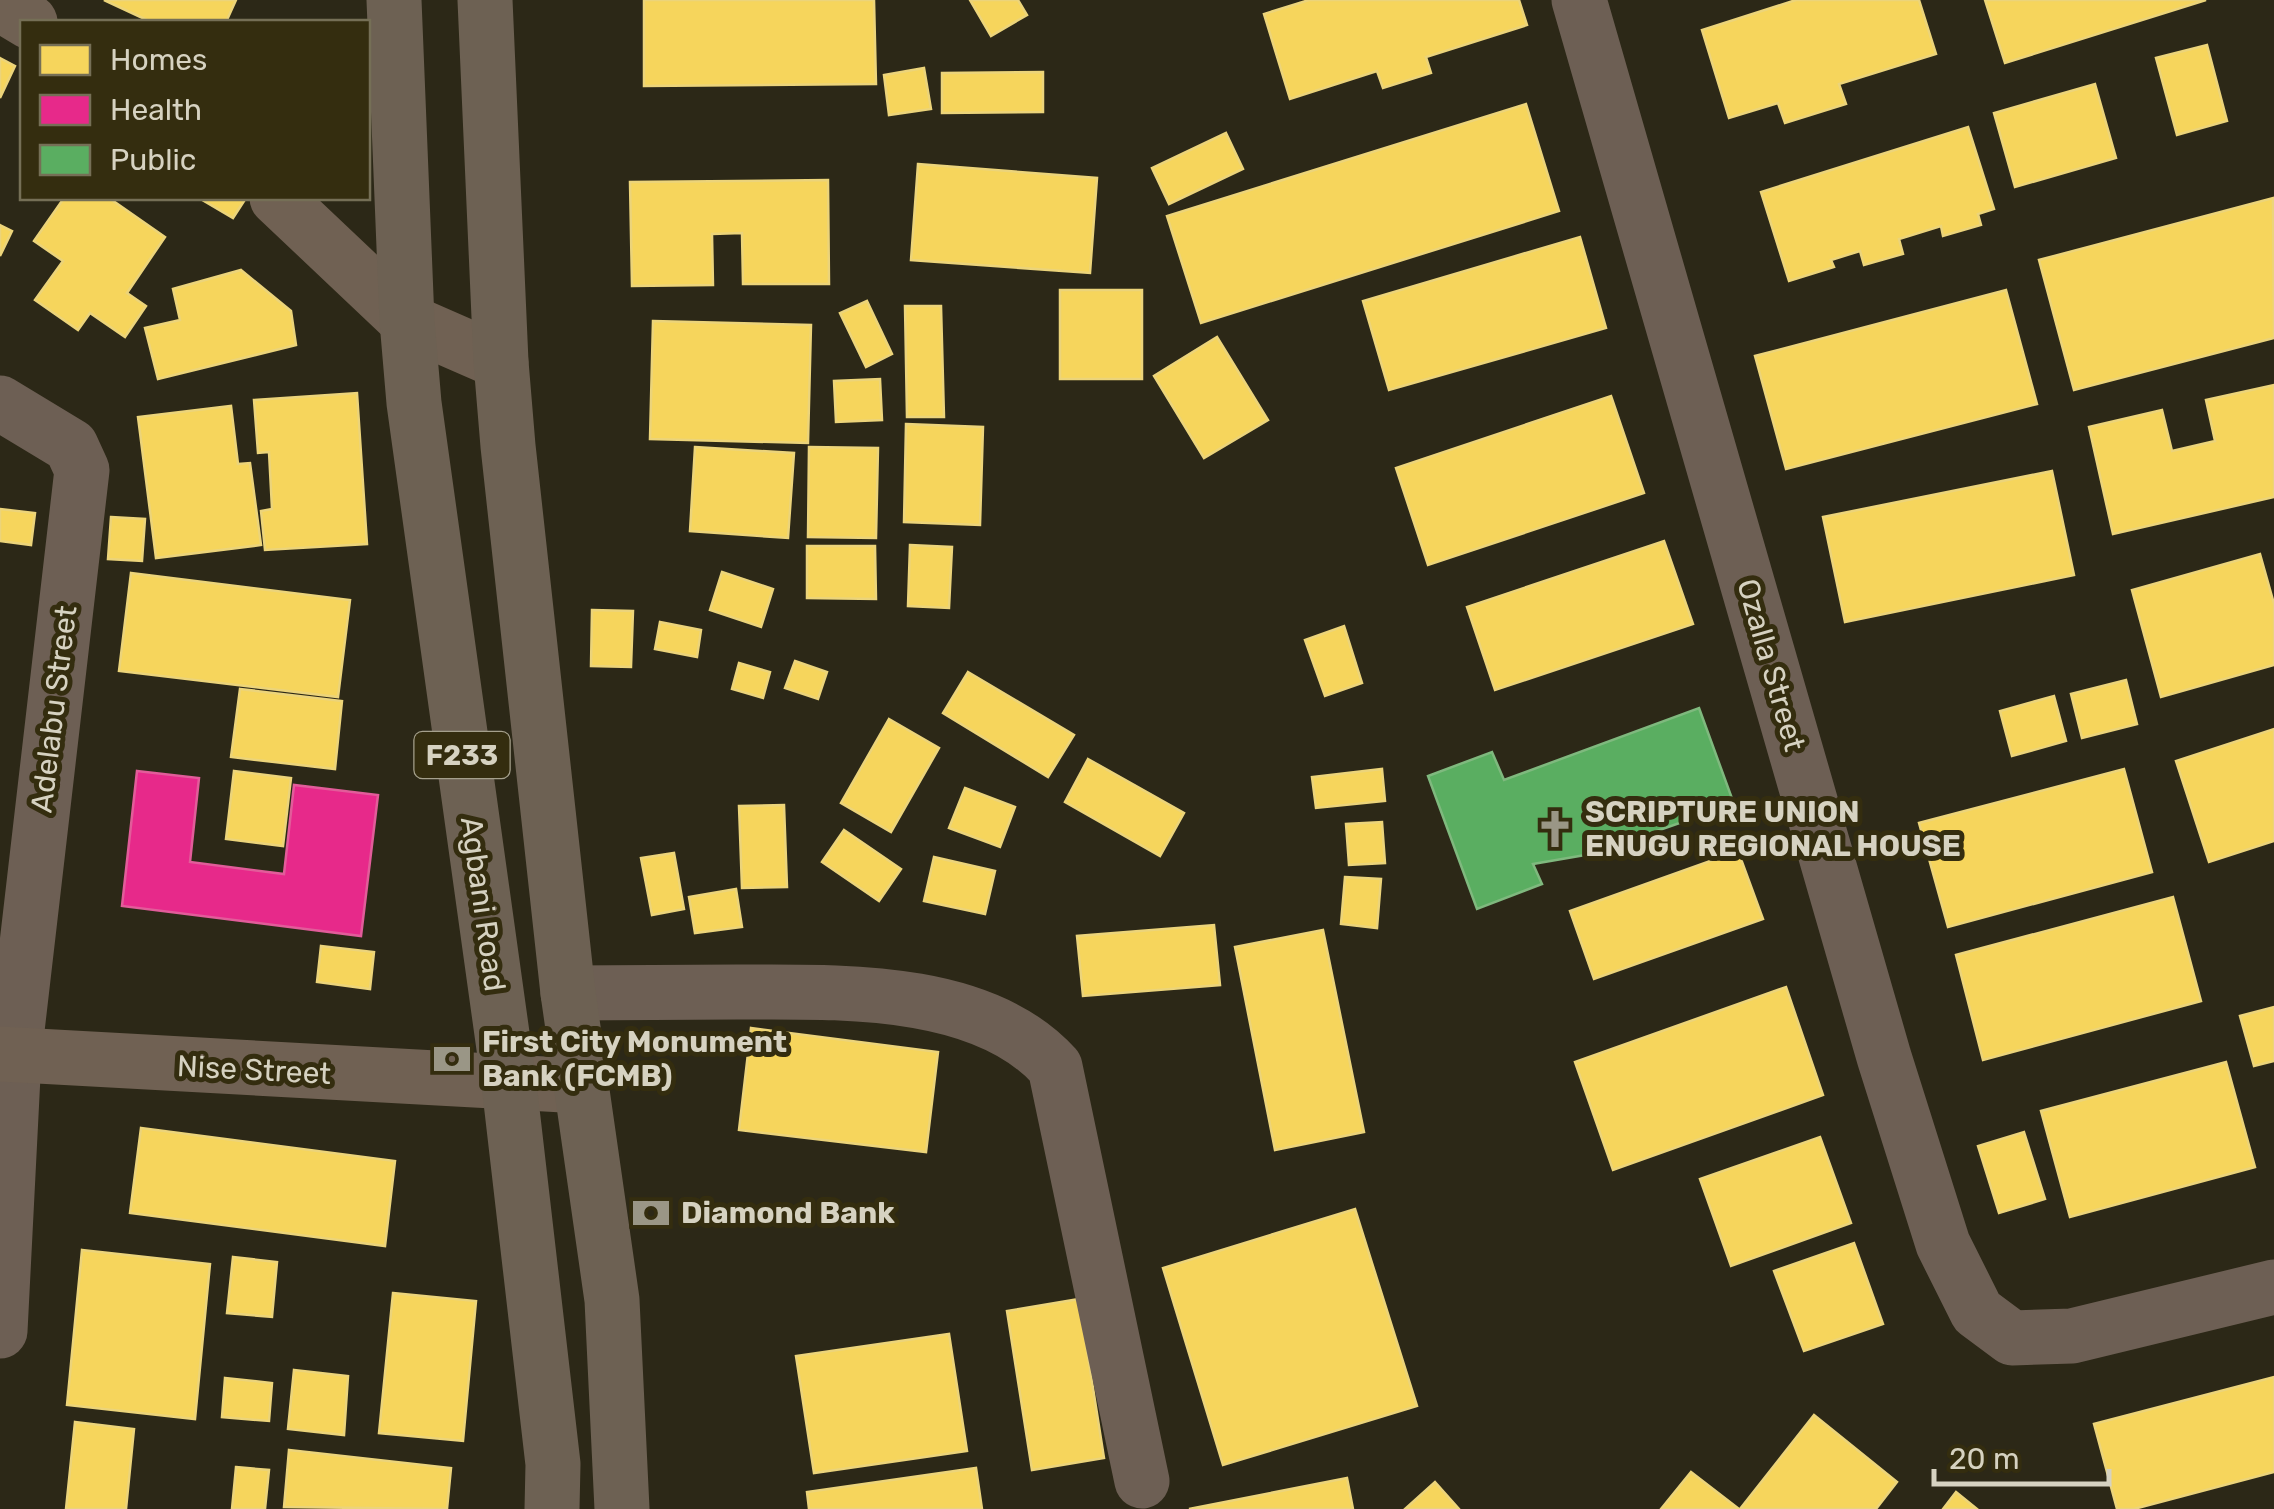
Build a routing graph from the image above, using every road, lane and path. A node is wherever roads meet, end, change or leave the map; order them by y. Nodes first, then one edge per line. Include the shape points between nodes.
1 (394, 0) edge
2 (485, 0) edge
3 (1579, 0) edge
4 (0, 4) edge
5 (27, 20) edge
6 (279, 200) edge
7 (407, 321) junction
8 (501, 362) junction
9 (0, 404) edge
10 (568, 993) junction
11 (7, 1055) edge
12 (509, 1084) junction
13 (582, 1086) junction
14 (2274, 1287) edge
15 (0, 1331) edge
16 (1142, 1481) dead end
17 (552, 1509) edge
18 (622, 1509) edge

1 - 7 main road, Agbani Road / F233
2 - 8 main road, F233
3 - 14 street, Ozalla Street via 1884,1057 1944,1244 1977,1312 2012,1338 2072,1336
4 - 5 main road
6 - 7 main road
7 - 8 main road
7 - 12 main road, Agbani Road / F233
8 - 10 main road, F233
9 - 11 street, Adelabu Street via 71,446 82,470
10 - 13 main road, F233
10 - 16 street via 846,992 933,1004 998,1025 1040,1050 1056,1067
11 - 12 main road, Nise Street
11 - 15 street, Adelabu Street
12 - 13 main road, Nise Street
12 - 17 main road, Agbani Road / F233 via 553,1464
13 - 18 main road, F233 via 612,1300

